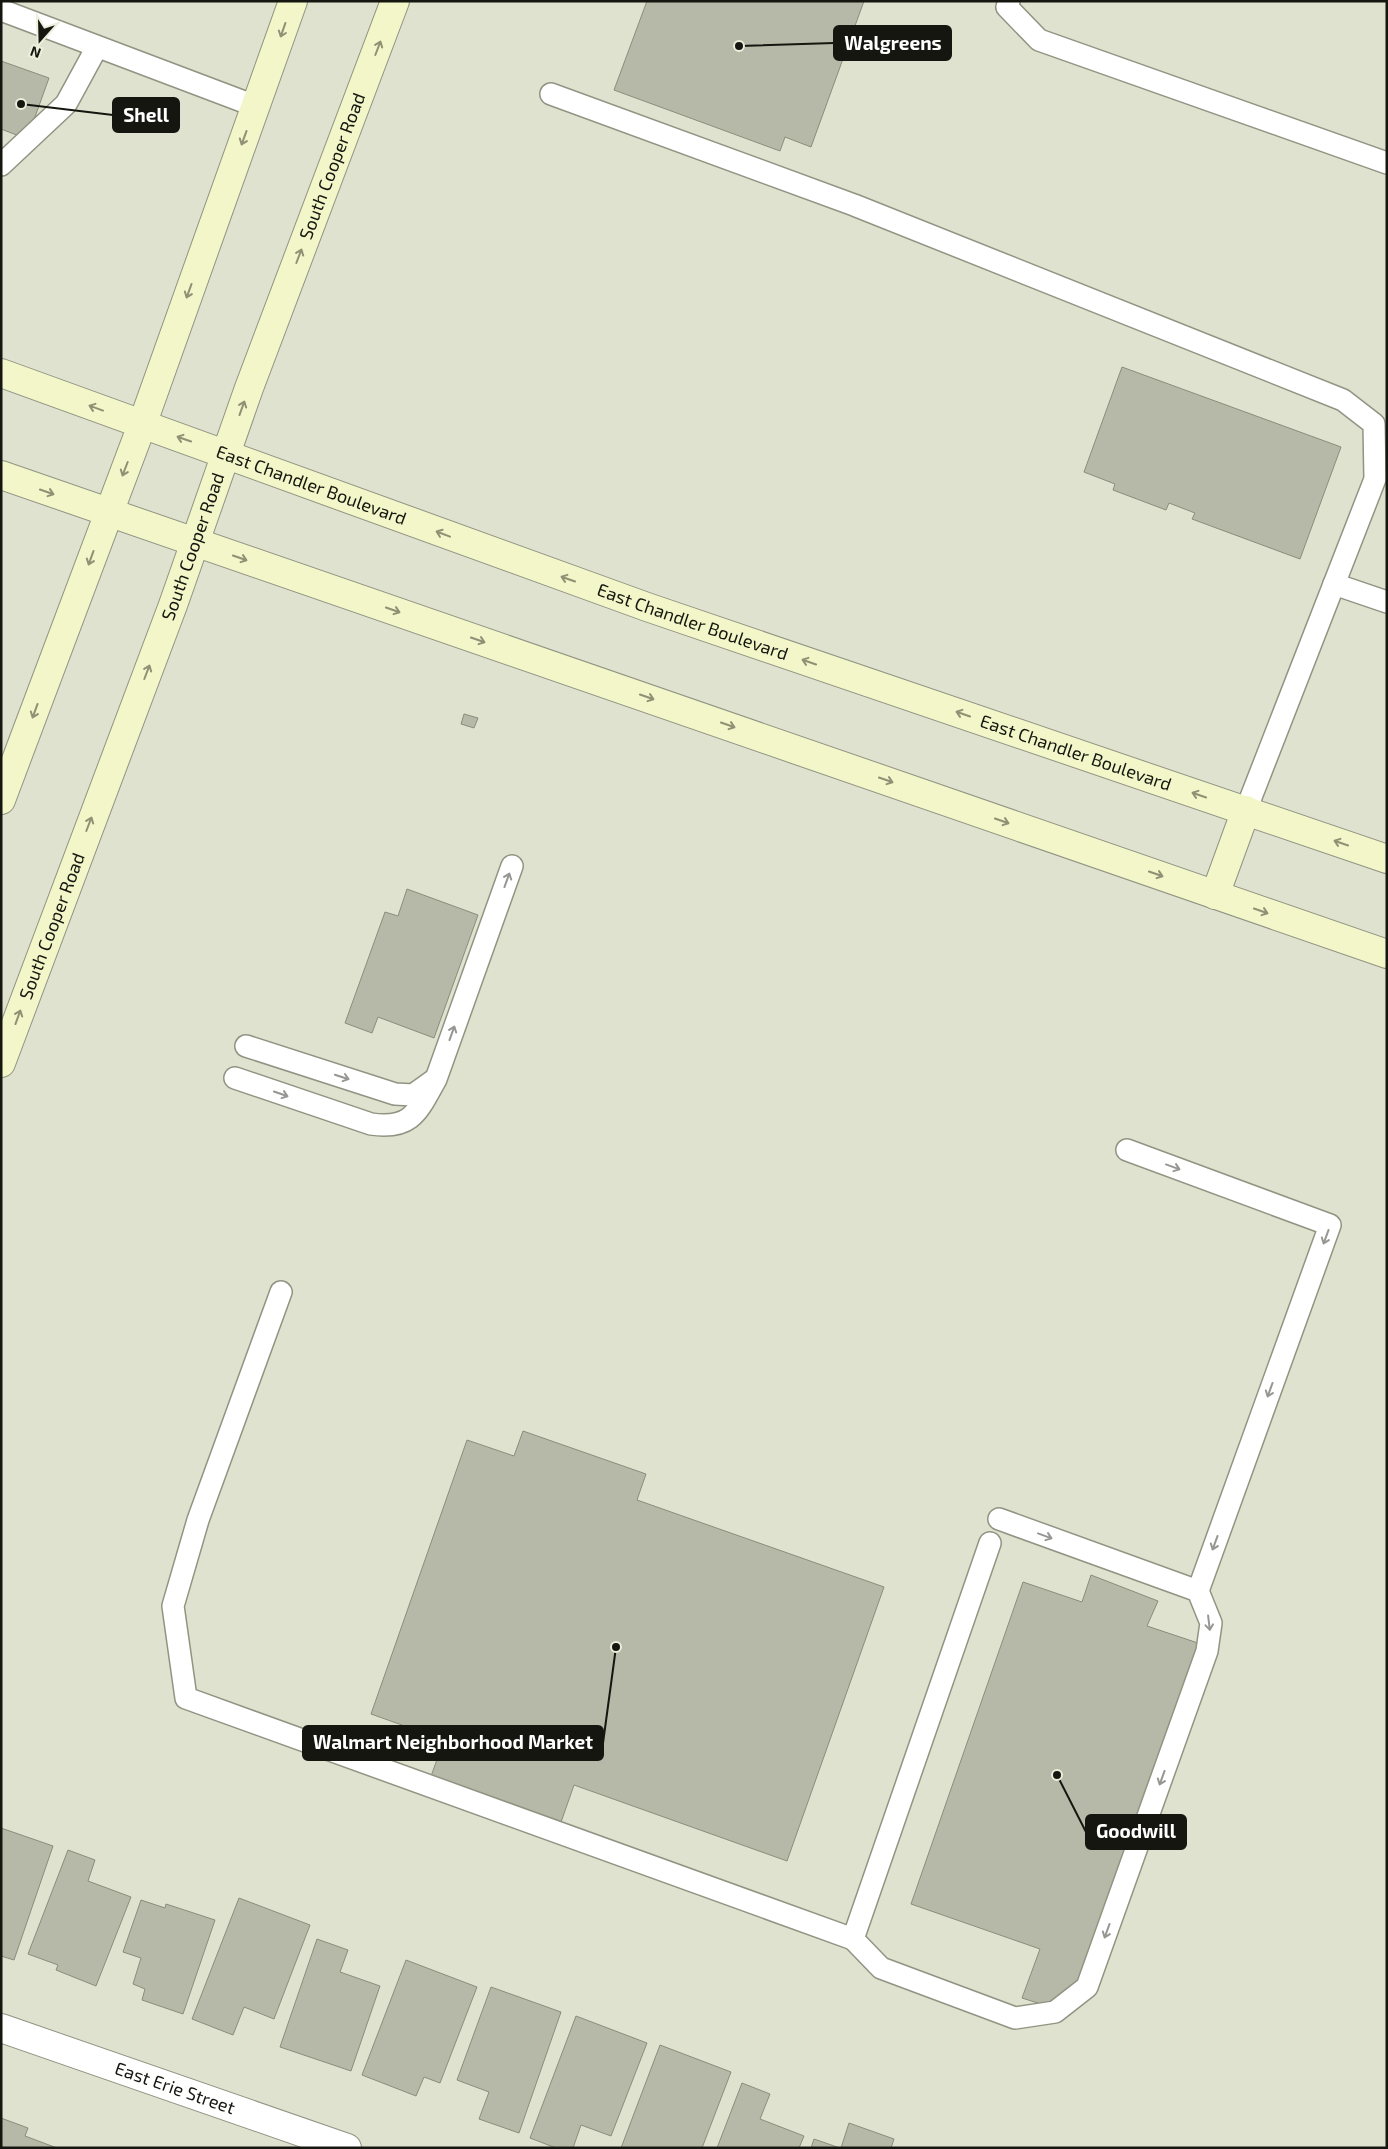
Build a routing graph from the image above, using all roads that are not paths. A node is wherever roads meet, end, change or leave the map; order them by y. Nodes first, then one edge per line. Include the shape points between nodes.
1 (293, 1) edge
2 (395, 1) edge
3 (1009, 1) edge
4 (1, 10) edge
5 (97, 47) junction
6 (551, 94) dead end
7 (255, 106) junction
8 (1387, 164) edge
9 (1, 165) edge
10 (1, 374) edge
11 (142, 425) junction
12 (226, 454) junction
13 (1, 475) edge
14 (108, 513) junction
15 (194, 542) junction
16 (1334, 584) junction
17 (1387, 602) edge
18 (1, 800) edge
19 (1246, 810) junction
20 (1387, 859) edge
21 (512, 866) dead end
22 (1215, 895) junction
23 (1387, 954) edge
24 (246, 1046) dead end
25 (1, 1063) edge
26 (235, 1078) dead end
27 (436, 1079) junction
28 (1127, 1150) dead end
29 (281, 1292) dead end
30 (999, 1519) dead end
31 (990, 1543) dead end
32 (1198, 1591) junction
33 (853, 1939) junction
34 (1, 2028) edge
35 (347, 2148) edge

1 -> 7 main road
12 -> 2 main road, South Cooper Road
3 - 8 lane via 1007,7 1040,40
4 - 5 lane
5 - 7 lane
5 - 9 lane via 66,104
6 - 16 lane via 854,205 1343,400 1374,424 1375,479
7 -> 11 main road
11 -> 10 main road, East Chandler Boulevard
12 -> 11 main road, East Chandler Boulevard
11 -> 14 main road
12 - 15 main road, South Cooper Road
19 -> 12 main road, East Chandler Boulevard via 638,603
13 -> 14 main road
14 - 15 main road
14 -> 18 main road
15 -> 22 main road
25 -> 15 main road, South Cooper Road
16 - 17 lane
16 - 19 lane
20 -> 19 main road, East Chandler Boulevard
19 - 22 main road
27 -> 21 lane
22 -> 23 main road
24 -> 27 lane via 396,1094 413,1095
26 -> 27 lane via 371,1124 388,1126 405,1123 419,1109
28 -> 32 lane via 1330,1225
29 - 33 lane via 198,1520 173,1606 186,1698
30 -> 32 lane
31 - 33 lane
32 -> 33 lane via 1211,1623 1208,1651 1087,1987 1055,2012 1015,2018 881,1968
34 - 35 street, East Erie Street

